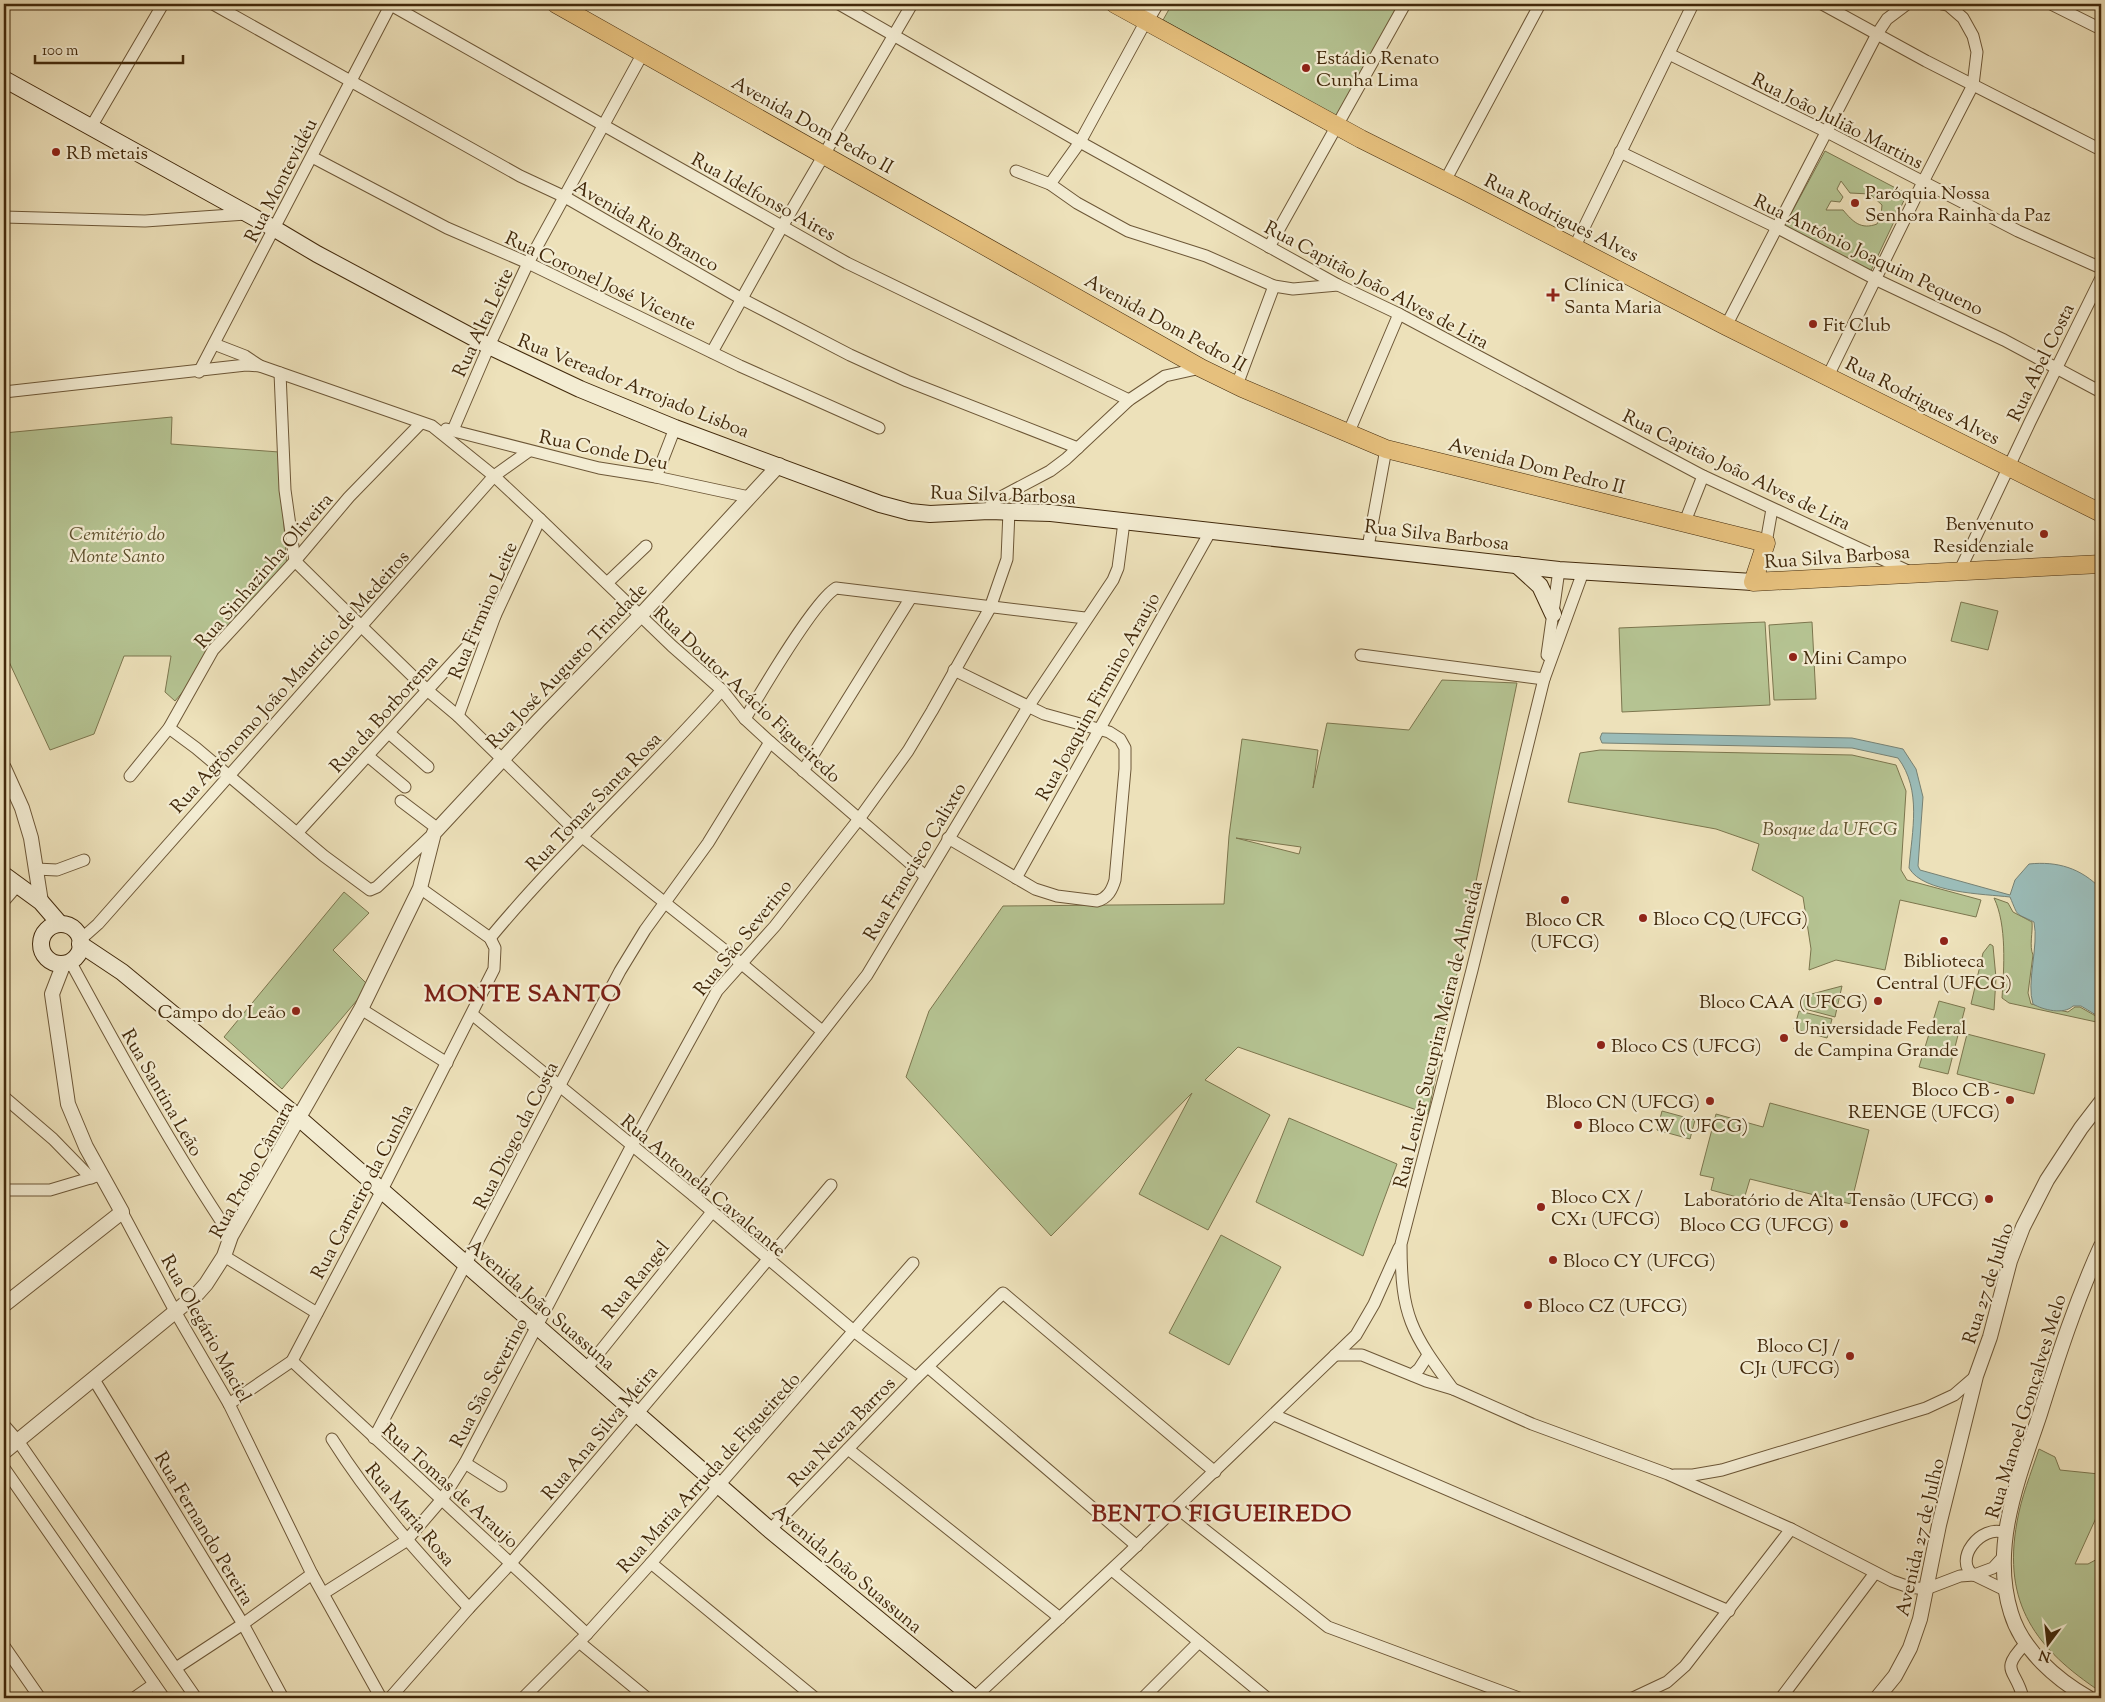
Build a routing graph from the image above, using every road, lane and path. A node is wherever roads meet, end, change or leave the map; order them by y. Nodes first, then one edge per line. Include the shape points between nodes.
1 (163, 4) edge
2 (213, 4) edge
3 (391, 4) edge
4 (556, 4) edge
5 (839, 4) edge
6 (912, 4) edge
7 (1115, 4) edge
8 (1156, 4) edge
9 (1404, 4) edge
10 (1540, 4) edge
11 (1693, 4) edge
12 (1822, 4) edge
13 (1907, 4) edge
14 (1946, 4) edge
15 (2051, 4) edge
16 (1146, 21) junction
17 (2101, 28) edge
18 (1878, 34) junction
19 (894, 36) junction
20 (643, 52) junction
21 (1669, 54) junction
22 (4, 79) edge
23 (352, 80) junction
24 (1973, 86) junction
25 (605, 125) junction
26 (1335, 126) junction
27 (91, 127) junction
28 (1827, 132) junction
29 (1080, 142) junction
30 (2101, 150) edge
31 (1620, 152) junction
32 (824, 155) junction
33 (312, 157) junction
34 (1016, 170) dead end
35 (1445, 181) junction
36 (1923, 182) junction
37 (1050, 184) junction
38 (565, 197) junction
39 (246, 214) junction
40 (4, 217) edge
41 (782, 225) junction
42 (1776, 228) junction
43 (274, 229) junction
44 (1269, 247) junction
45 (1574, 248) junction
46 (528, 263) junction
47 (2101, 268) edge
48 (2101, 278) edge
49 (1877, 280) junction
50 (1338, 285) junction
51 (1274, 286) junction
52 (742, 299) junction
53 (1399, 314) junction
54 (1726, 326) junction
55 (214, 344) junction
56 (488, 346) junction
57 (712, 352) junction
58 (260, 366) junction
59 (1202, 368) junction
60 (2057, 369) junction
61 (199, 372) junction
62 (280, 373) junction
63 (1828, 376) junction
64 (1237, 386) junction
65 (4, 392) edge
66 (2101, 392) edge
67 (1129, 400) junction
68 (426, 424) junction
69 (675, 428) junction
70 (879, 428) dead end
71 (453, 430) junction
72 (1348, 434) junction
73 (1078, 448) junction
74 (1386, 449) junction
75 (529, 451) junction
76 (779, 465) junction
77 (2008, 467) junction
78 (494, 476) junction
79 (1703, 476) junction
80 (656, 477) junction
81 (749, 497) junction
82 (1772, 509) junction
83 (989, 511) junction
84 (1010, 511) junction
85 (910, 512) joint
86 (2101, 513) edge
87 (540, 519) junction
88 (1124, 522) junction
89 (1684, 524) junction
90 (1210, 532) junction
91 (1766, 543) junction
92 (646, 546) dead end
93 (1368, 547) junction
94 (295, 561) junction
95 (2101, 564) edge
96 (1517, 565) junction
97 (1559, 570) junction
98 (1960, 570) junction
99 (1583, 572) junction
100 (1911, 573) junction
101 (1753, 582) junction
102 (607, 583) junction
103 (910, 599) junction
104 (990, 608) junction
105 (1553, 614) junction
106 (495, 616) junction
107 (640, 616) junction
108 (1085, 618) junction
109 (360, 626) junction
110 (1361, 655) dead end
111 (954, 670) junction
112 (1544, 679) junction
113 (427, 690) junction
114 (722, 690) junction
115 (1028, 707) junction
116 (458, 716) junction
117 (745, 719) junction
118 (169, 728) junction
119 (1098, 730) junction
120 (389, 733) junction
121 (770, 742) junction
122 (369, 756) junction
123 (502, 759) junction
124 (428, 767) dead end
125 (4, 768) edge
126 (803, 772) junction
127 (130, 776) dead end
128 (228, 776) junction
129 (405, 787) dead end
130 (401, 801) dead end
131 (859, 819) junction
132 (436, 831) junction
133 (297, 833) junction
134 (582, 836) junction
135 (948, 838) junction
136 (84, 860) dead end
137 (36, 869) junction
138 (4, 875) edge
139 (925, 876) junction
140 (1016, 878) junction
141 (17, 886) junction
142 (420, 888) junction
143 (4, 901) edge
144 (41, 902) junction
145 (665, 904) junction
146 (60, 924) junction
147 (43, 936) junction
148 (490, 938) junction
149 (80, 942) junction
150 (67, 962) junction
151 (742, 964) junction
152 (361, 1009) junction
153 (473, 1015) junction
154 (822, 1031) junction
155 (447, 1063) junction
156 (560, 1087) junction
157 (4, 1097) edge
158 (2101, 1102) edge
159 (300, 1119) junction
160 (631, 1147) junction
161 (96, 1176) junction
162 (831, 1185) dead end
163 (4, 1190) edge
164 (382, 1190) junction
165 (694, 1196) junction
166 (122, 1212) junction
167 (712, 1212) junction
168 (231, 1236) junction
169 (1401, 1244) junction
170 (2101, 1246) edge
171 (224, 1256) junction
172 (767, 1260) junction
173 (913, 1263) dead end
174 (466, 1266) junction
175 (1384, 1280) junction
176 (1401, 1284) junction
177 (4, 1305) edge
178 (317, 1312) junction
179 (176, 1313) junction
180 (537, 1326) junction
181 (854, 1332) junction
182 (1356, 1335) junction
183 (1335, 1355) junction
184 (1362, 1355) junction
185 (1428, 1355) junction
186 (292, 1361) junction
187 (928, 1367) junction
188 (586, 1369) junction
189 (1412, 1375) junction
190 (1976, 1376) junction
191 (93, 1378) junction
192 (916, 1378) junction
193 (1453, 1389) junction
194 (229, 1404) junction
195 (639, 1414) junction
196 (1274, 1415) junction
197 (4, 1425) edge
198 (374, 1438) junction
199 (332, 1439) dead end
200 (18, 1441) junction
201 (848, 1449) junction
202 (4, 1452) edge
203 (465, 1463) junction
204 (4, 1468) edge
205 (1214, 1472) junction
206 (1668, 1474) junction
207 (501, 1486) dead end
208 (720, 1486) junction
209 (443, 1498) junction
210 (1177, 1508) junction
211 (1791, 1529) junction
212 (770, 1530) junction
213 (2005, 1533) junction
214 (406, 1541) junction
215 (1137, 1546) junction
216 (2004, 1557) junction
217 (651, 1562) junction
218 (511, 1563) junction
219 (1112, 1570) junction
220 (1875, 1573) junction
221 (312, 1574) junction
222 (1974, 1575) junction
223 (1926, 1590) junction
224 (2007, 1591) junction
225 (324, 1593) junction
226 (469, 1608) junction
227 (1729, 1611) junction
228 (1060, 1618) junction
229 (243, 1624) junction
230 (583, 1638) junction
231 (1199, 1642) junction
232 (2026, 1643) junction
233 (4, 1646) edge
234 (176, 1668) junction
235 (154, 1684) junction
236 (1147, 1697) edge
237 (40, 1698) edge
238 (134, 1698) edge
239 (164, 1698) edge
240 (196, 1698) edge
241 (283, 1698) edge
242 (381, 1698) edge
243 (390, 1698) edge
244 (523, 1698) edge
245 (647, 1698) edge
246 (815, 1698) edge
247 (974, 1698) edge
248 (1267, 1698) edge
249 (1519, 1698) edge
250 (1633, 1698) edge
251 (1781, 1698) edge
252 (1877, 1698) edge
253 (2023, 1698) edge
254 (2089, 1698) edge

1 - 27 street
2 - 23 street, Avenida Rio Branco
3 - 23 street, Rua Montevidéu
3 - 25 street, Rua Idelfonso Aires
4 - 20 main road, Avenida Dom Pedro II
5 - 19 street, Rua Capitão João Alves de Lira
6 - 19 street
7 - 16 main road, Rua Rodrigues Alves
8 - 16 street
9 - 26 street
10 - 35 street
11 - 21 street
12 - 18 street
13 - 18 street via 1886,19
14 - 24 street via 1963,18 1973,36 1977,52
15 - 17 street
16 - 26 main road, Rua Rodrigues Alves
16 - 29 street
18 - 24 street
18 - 28 street
19 - 29 street, Rua Capitão João Alves de Lira
19 - 32 street
20 - 25 street, Rua Alta Leite
20 - 32 main road, Avenida Dom Pedro II
21 - 28 street, Rua João Julião Martins
21 - 31 street
22 - 27 main road, Rua Vereador Arrojado Lisboa
23 - 33 street, Rua Montevidéu
23 - 38 street, Avenida Rio Branco via 512,172
24 - 30 street
24 - 36 street
25 - 38 street, Rua Alta Leite
25 - 41 street, Rua Idelfonso Aires
26 - 35 main road, Rua Rodrigues Alves
26 - 44 street
27 - 39 main road, Rua Vereador Arrojado Lisboa
28 - 36 street, Rua João Julião Martins
28 - 42 street
29 - 37 street
29 - 44 street, Rua Capitão João Alves de Lira
31 - 42 street, Rua Antônio Joaquim Pequeno
31 - 45 street
32 - 41 street
32 - 59 main road, Avenida Dom Pedro II
33 - 43 street, Rua Montevidéu
33 - 46 street, Rua Coronel José Vicente via 430,220
34 - 37 street
35 - 45 main road, Rua Rodrigues Alves
36 - 47 street, Rua João Julião Martins via 2018,231
36 - 49 street
37 - 51 street via 1128,231 1206,256
38 - 46 street, Rua Alta Leite
38 - 52 street, Avenida Rio Branco
39 - 40 street via 146,221
39 - 43 main road, Rua Vereador Arrojado Lisboa
41 - 52 street
41 - 67 street, Rua Idelfonso Aires via 848,263
42 - 49 street, Rua Antônio Joaquim Pequeno
42 - 54 street
43 - 55 street, Rua Montevidéu
43 - 56 main road, Rua Vereador Arrojado Lisboa
44 - 50 street, Rua Capitão João Alves de Lira
45 - 54 main road, Rua Rodrigues Alves
46 - 56 street, Rua Alta Leite
46 - 57 street, Rua Coronel José Vicente
48 - 60 street, Rua Abel Costa
49 - 60 street, Rua Antônio Joaquim Pequeno via 2004,340
49 - 63 street
50 - 51 street via 1293,289
50 - 53 street, Rua Capitão João Alves de Lira
51 - 64 street
52 - 57 street
52 - 73 street, Avenida Rio Branco via 884,371
53 - 72 street
53 - 79 street, Rua Capitão João Alves de Lira
54 - 63 main road, Rua Rodrigues Alves
55 - 58 street via 245,356
55 - 61 street, Rua Montevidéu
56 - 69 main road, Rua Vereador Arrojado Lisboa
56 - 71 street, Rua Alta Leite
57 - 70 street, Rua Coronel José Vicente
58 - 61 street, Rua Doutor Acácio Figueiredo
58 - 62 street, Rua Doutor Acácio Figueiredo
59 - 64 main road, Avenida Dom Pedro II
59 - 67 street via 1165,376
60 - 66 street, Rua Antônio Joaquim Pequeno
60 - 77 street, Rua Abel Costa
61 - 65 street, Rua Doutor Acácio Figueiredo
62 - 68 street, Rua Doutor Acácio Figueiredo
62 - 94 street via 285,490
63 - 77 main road, Rua Rodrigues Alves
64 - 72 main road, Avenida Dom Pedro II
67 - 73 street
68 - 71 street
68 - 78 street, Rua Doutor Acácio Figueiredo
68 - 94 street, Rua Sinhazinha Oliveira via 349,497
69 - 76 main road, Rua Vereador Arrojado Lisboa
69 - 80 street
71 - 75 street, Rua Conde Deu
72 - 74 main road, Avenida Dom Pedro II
73 - 83 street via 1050,471 999,498
74 - 89 main road, Avenida Dom Pedro II
74 - 93 street
75 - 78 street, Rua Agrônomo João Maurício de Medeiros
75 - 80 street, Rua Conde Deu via 599,468
76 - 81 street, Rua José Augusto Trindade
76 - 85 main road, Rua Vereador Arrojado Lisboa via 855,495
77 - 86 main road, Rua Rodrigues Alves
77 - 98 street, Rua Abel Costa
78 - 87 street, Rua Doutor Acácio Figueiredo
78 - 109 street, Rua Agrônomo João Maurício de Medeiros
79 - 82 street, Rua Capitão João Alves de Lira
79 - 89 street
80 - 81 street, Rua Conde Deu
81 - 107 street, Rua José Augusto Trindade
82 - 91 street
82 - 100 street, Rua Capitão João Alves de Lira
83 - 84 main road, Rua Silva Barbosa
83 - 85 main road, Rua Silva Barbosa
84 - 88 main road, Rua Silva Barbosa
84 - 104 street, Rua São Severino via 1007,559
87 - 102 street, Rua Doutor Acácio Figueiredo
87 - 106 street, Rua Firmino Leite
88 - 90 main road, Rua Silva Barbosa
88 - 108 street, Rua Francisco Calixto via 1116,574
89 - 91 main road, Avenida Dom Pedro II
90 - 93 main road, Rua Silva Barbosa
90 - 119 street, Rua Joaquim Firmino Araujo
91 - 101 main road
92 - 102 street
93 - 96 main road, Rua Silva Barbosa
94 - 109 street
94 - 118 street, Rua Sinhazinha Oliveira via 213,650
95 - 98 main road, Rua Silva Barbosa
96 - 97 main road, Rua Silva Barbosa
96 - 105 main road via 1540,586
97 - 99 main road, Rua Silva Barbosa
97 - 105 street, Rua Lenier Sucupira Meira de Almeida
98 - 100 main road, Rua Silva Barbosa
99 - 101 main road, Rua Silva Barbosa
99 - 112 street, Rua Lenier Sucupira Meira de Almeida
100 - 101 main road, Rua Silva Barbosa
102 - 107 street, Rua Doutor Acácio Figueiredo
103 - 104 street
103 - 117 street via 836,588 811,617
103 - 126 street
104 - 108 street
104 - 111 street, Rua São Severino
105 - 112 street, Rua Lenier Sucupira Meira de Almeida
106 - 113 street, Rua da Borborema
106 - 116 street, Rua Firmino Leite
107 - 114 street, Rua Doutor Acácio Figueiredo
107 - 123 street, Rua José Augusto Trindade
108 - 115 street, Rua Francisco Calixto
109 - 113 street
109 - 128 street, Rua Agrônomo João Maurício de Medeiros
110 - 112 street
111 - 115 street
111 - 131 street, Rua São Severino via 908,751
112 - 169 street, Rua Lenier Sucupira Meira de Almeida
113 - 116 street
113 - 120 street, Rua da Borborema
114 - 117 street, Rua Doutor Acácio Figueiredo
114 - 134 street, Rua Tomaz Santa Rosa
115 - 119 street
115 - 135 street, Rua Francisco Calixto
116 - 123 street
117 - 121 street, Rua Doutor Acácio Figueiredo
118 - 127 street, Rua Sinhazinha Oliveira
118 - 128 street
119 - 140 street, Rua Joaquim Firmino Araujo
119 - 140 street via 1116,735 1125,748 1124,788 1112,889 1097,901 1047,894
120 - 122 street, Rua da Borborema
120 - 124 street
121 - 126 street, Rua Doutor Acácio Figueiredo
121 - 145 street, Rua Diogo da Costa via 708,843
122 - 129 street
122 - 133 street, Rua da Borborema
123 - 132 street, Rua José Augusto Trindade
123 - 134 street
125 - 137 street via 22,808
126 - 131 street, Rua Doutor Acácio Figueiredo
128 - 133 street
128 - 149 street, Rua Agrônomo João Maurício de Medeiros
130 - 132 street
131 - 139 street, Rua Doutor Acácio Figueiredo
131 - 151 street, Rua São Severino
132 - 133 street, Rua José Augusto Trindade via 370,890
132 - 142 street, Rua Probo Câmara
134 - 145 street
134 - 148 street, Rua Tomaz Santa Rosa via 524,896
135 - 139 street, Rua Francisco Calixto
135 - 140 street
136 - 137 street via 57,870
137 - 144 street
138 - 141 main road
139 - 154 street, Rua Francisco Calixto via 867,974
141 - 143 street
141 - 144 main road
142 - 148 street
142 - 152 street, Rua Probo Câmara
144 - 146 main road
144 - 147 main road
145 - 151 street
145 - 156 street, Rua Diogo da Costa via 620,971
146 - 147 main road
146 - 149 main road via 70,927
147 - 150 main road via 41,947 46,957 51,961
148 - 153 street, Rua Carneiro da Cunha via 494,948 494,970
149 - 150 main road via 78,954
149 - 159 main road, Avenida João Suassuna via 122,972
150 - 161 street, Rua Olegário Maciel via 52,994 68,1104
150 - 168 street, Rua Santina Leão via 194,1182
151 - 154 street
151 - 160 street, Rua São Severino via 716,991
152 - 155 street
152 - 159 street, Rua Probo Câmara
153 - 155 street, Rua Carneiro da Cunha
153 - 156 street, Rua Antonela Cavalcante
154 - 165 street, Rua Francisco Calixto
155 - 164 street, Rua Carneiro da Cunha
156 - 160 street, Rua Antonela Cavalcante
156 - 174 street, Rua Diogo da Costa
157 - 161 street
158 - 190 street, Rua 27 de Julho via 2057,1163 2024,1227 2010,1261 1990,1338
159 - 164 main road, Avenida João Suassuna
159 - 168 street, Rua Probo Câmara
160 - 165 street, Rua Antonela Cavalcante
160 - 180 street, Rua São Severino
161 - 163 street via 50,1190
161 - 166 street, Rua Olegário Maciel
162 - 172 street, Rua Ana Silva Meira
164 - 174 main road, Avenida João Suassuna
164 - 178 street, Rua Carneiro da Cunha
165 - 167 street, Rua Antonela Cavalcante
166 - 177 street
166 - 179 street, Rua Olegário Maciel
167 - 172 street, Rua Antonela Cavalcante
167 - 188 street, Rua Rangel
168 - 171 street, Rua Probo Câmara
169 - 175 street
169 - 176 street, Rua Lenier Sucupira Meira de Almeida
170 - 213 street, Rua Manoel Gonçalves Melo via 2070,1319 2026,1454
171 - 178 street
171 - 179 street, Rua Probo Câmara via 206,1284
172 - 181 street, Rua Antonela Cavalcante
172 - 195 street, Rua Ana Silva Meira
173 - 181 street, Rua Maria Arruda de Figueiredo
174 - 180 main road, Avenida João Suassuna
174 - 198 street, Rua Diogo da Costa
175 - 176 street via 1397,1280
175 - 182 street
176 - 185 street, Rua Lenier Sucupira Meira de Almeida via 1410,1324
178 - 186 street, Rua Carneiro da Cunha
179 - 191 street, Rua Probo Câmara
179 - 194 street, Rua Olegário Maciel
180 - 188 main road, Avenida João Suassuna
180 - 203 street, Rua São Severino
181 - 192 street, Rua Antonela Cavalcante
181 - 208 street, Rua Maria Arruda de Figueiredo
182 - 183 street
182 - 184 street
183 - 184 street
183 - 196 street
184 - 189 street
185 - 189 street
185 - 193 street, Rua Lenier Sucupira Meira de Almeida
186 - 194 street, Rua Carneiro da Cunha
186 - 198 street, Rua Tomas de Araujo
187 - 192 street, Rua Neuza Barros
187 - 205 street, Rua Neuza Barros via 1002,1293
187 - 215 street
188 - 195 main road, Avenida João Suassuna
189 - 193 street
190 - 206 street via 1954,1395 1926,1408 1722,1470 1693,1475
190 - 223 street, Avenida 27 de Julho
191 - 200 street, Rua Probo Câmara
191 - 229 street, Rua Fernando Pereira
192 - 201 street, Rua Neuza Barros
193 - 206 street via 1532,1424
194 - 221 street, Rua Olegário Maciel
195 - 208 main road, Avenida João Suassuna
195 - 218 street, Rua Ana Silva Meira
196 - 205 street
196 - 227 street
197 - 200 street
198 - 209 street, Rua Tomas de Araujo
199 - 214 street, Rua Maria Rosa via 360,1483
200 - 202 street, Rua Probo Câmara
200 - 234 street
201 - 212 street, Rua Neuza Barros
201 - 228 street
203 - 207 street, Rua Tomas de Araujo
203 - 209 street, Rua São Severino
204 - 235 street
205 - 210 street
206 - 211 street
208 - 212 main road, Avenida João Suassuna
208 - 217 street, Rua Maria Arruda de Figueiredo
209 - 214 street, Rua São Severino
209 - 218 street, Rua Tomas de Araujo
210 - 215 street
210 - 249 street via 1328,1627
211 - 220 street
211 - 227 street
212 - 247 main road, Avenida João Suassuna
213 - 216 street, Rua Manoel Gonçalves Melo
213 - 222 street via 1997,1530 1987,1532 1977,1539 1966,1564 1968,1572
214 - 225 street, Rua São Severino
214 - 226 street, Rua Maria Rosa
215 - 219 street
216 - 222 street via 1993,1568
216 - 224 street, Rua Manoel Gonçalves Melo
217 - 230 street, Rua Maria Arruda de Figueiredo
217 - 246 street
218 - 226 street, Rua Ana Silva Meira
218 - 230 street, Rua Tomas de Araujo
219 - 228 street
219 - 231 street
220 - 223 street via 1909,1587
220 - 251 street
221 - 225 street, Rua Olegário Maciel
221 - 229 street
222 - 223 street via 1960,1576
222 - 224 street
223 - 252 street, Avenida 27 de Julho via 1910,1648 1895,1676
224 - 232 street, Rua Manoel Gonçalves Melo via 2011,1613
225 - 242 street, Rua Olegário Maciel
226 - 243 street, Rua Ana Silva Meira
227 - 250 street via 1679,1672 1667,1682
228 - 247 street
229 - 234 street
229 - 241 street, Rua Fernando Pereira
230 - 244 street, Rua Maria Arruda de Figueiredo
230 - 245 street, Rua Tomas de Araujo
231 - 236 street
231 - 248 street
232 - 253 street via 2010,1665
232 - 254 street, Rua Manoel Gonçalves Melo via 2058,1677
233 - 237 street
234 - 240 street
235 - 238 street
235 - 239 street

